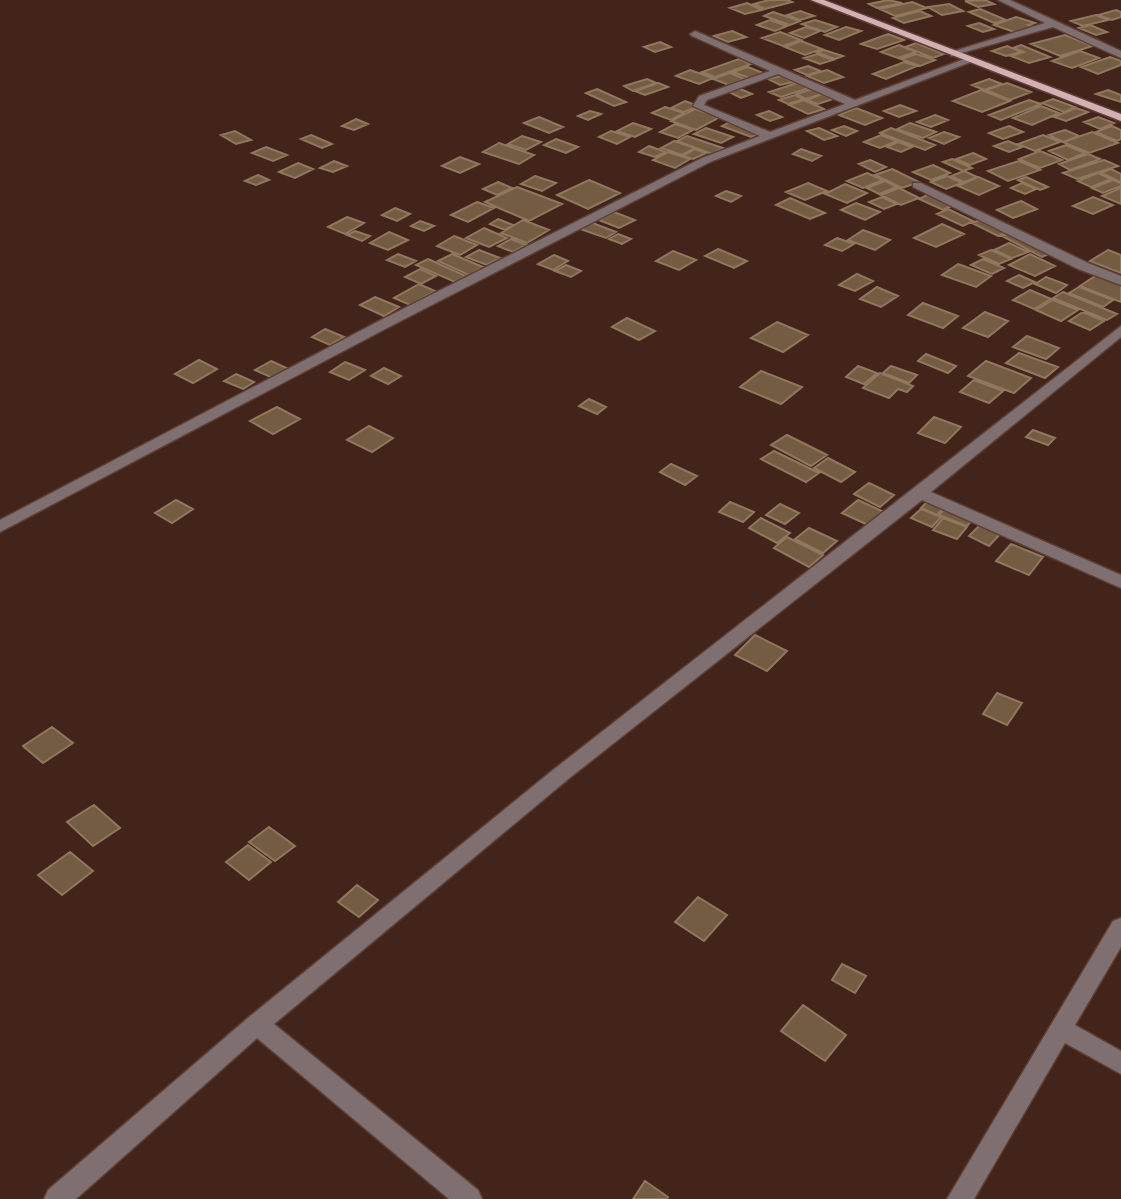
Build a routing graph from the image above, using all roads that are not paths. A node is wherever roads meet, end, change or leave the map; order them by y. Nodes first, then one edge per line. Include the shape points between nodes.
1 (816, 0) edge
2 (1003, 0) edge
3 (1053, 24) junction
4 (695, 34) dead end
5 (955, 54) junction
6 (1121, 55) edge
7 (971, 60) junction
8 (778, 71) junction
9 (852, 103) junction
10 (1121, 118) edge
11 (767, 135) junction
12 (917, 185) dead end
13 (1121, 281) edge
14 (1121, 330) edge
15 (920, 493) junction
16 (0, 527) edge
17 (1121, 582) edge
18 (1121, 927) edge
19 (257, 1024) junction
20 (1061, 1029) junction
21 (1121, 1063) edge
22 (57, 1199) edge
23 (469, 1199) edge
24 (960, 1199) edge

1 - 5 main road
2 - 3 street
3 - 5 street
3 - 6 street
4 - 8 street
5 - 7 main road
7 - 9 street
7 - 10 main road
8 - 9 street
8 - 11 street via 703,98 698,106
9 - 11 street
11 - 16 street via 614,205
12 - 13 street
14 - 15 street
15 - 17 street
15 - 19 street via 560,775
18 - 20 street
19 - 22 street
19 - 23 street
20 - 21 street
20 - 24 street

